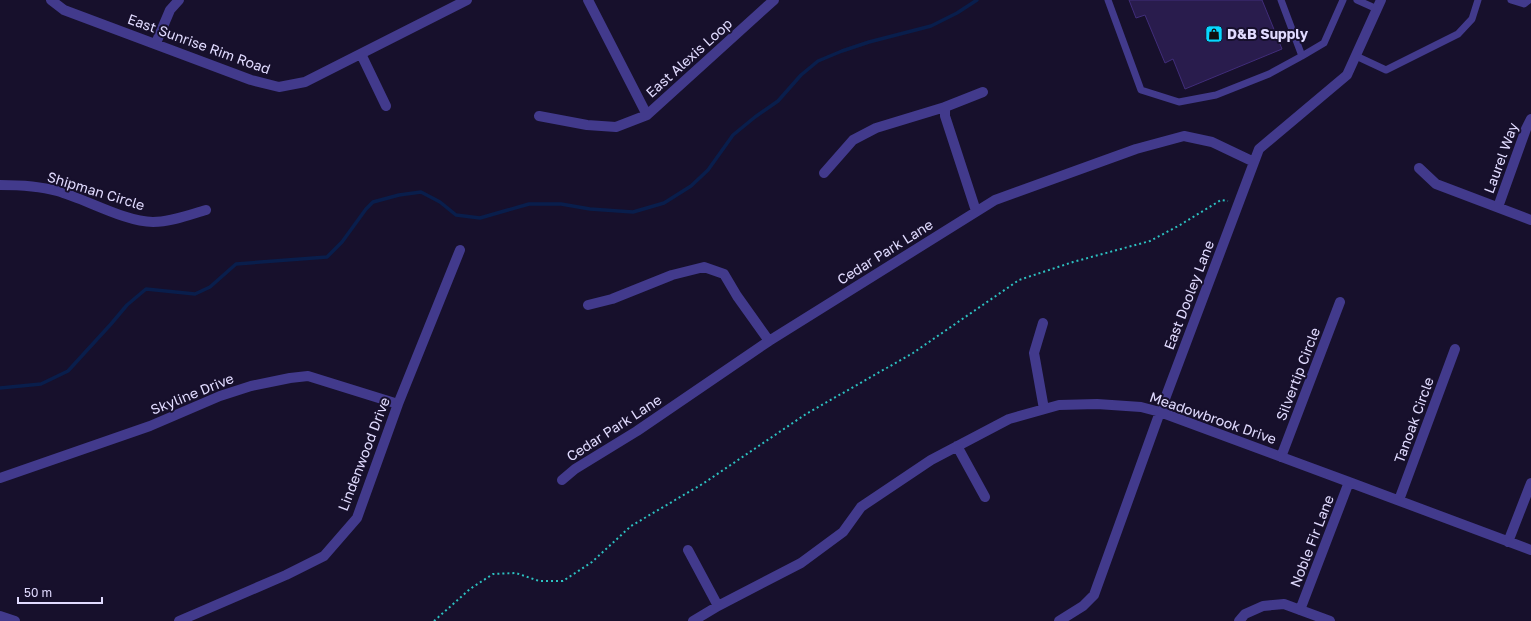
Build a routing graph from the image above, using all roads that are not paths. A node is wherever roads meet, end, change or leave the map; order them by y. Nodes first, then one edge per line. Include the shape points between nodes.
1 (51, 0) edge
2 (179, 0) edge
3 (467, 0) edge
4 (588, 0) edge
5 (774, 0) edge
6 (1108, 0) edge
7 (1281, 0) edge
8 (1343, 0) edge
9 (1357, 0) edge
10 (1478, 0) edge
11 (1511, 0) edge
12 (1529, 0) edge
13 (1379, 5) edge
14 (156, 43) junction
15 (361, 54) junction
16 (1302, 56) junction
17 (1356, 56) junction
18 (983, 92) dead end
19 (386, 106) dead end
20 (945, 106) junction
21 (647, 115) junction
22 (539, 116) dead end
23 (1531, 119) edge
24 (1254, 162) junction
25 (1419, 168) dead end
26 (824, 173) dead end
27 (0, 185) edge
28 (1498, 207) junction
29 (206, 210) dead end
30 (976, 212) junction
31 (1531, 220) edge
32 (460, 250) dead end
33 (1340, 302) dead end
34 (588, 305) dead end
35 (1043, 322) dead end
36 (769, 341) junction
37 (1455, 349) dead end
38 (398, 404) junction
39 (1044, 409) junction
40 (1160, 412) junction
41 (957, 446) junction
42 (1281, 456) junction
43 (0, 478) edge
44 (562, 480) dead end
45 (1349, 482) junction
46 (1531, 483) edge
47 (986, 497) dead end
48 (1399, 500) junction
49 (1508, 542) junction
50 (688, 550) dead end
51 (1531, 550) edge
52 (718, 606) junction
53 (1300, 610) junction
54 (0, 616) edge
55 (15, 621) edge
56 (178, 621) edge
57 (693, 621) edge
58 (1059, 621) edge
59 (1239, 621) edge
60 (1330, 621) edge

1 - 14 street, East Sunrise Rim Road via 64,10
2 - 14 street via 170,10
3 - 15 street, East Sunrise Rim Road
4 - 21 street, East Alexis Loop
5 - 21 street, East Alexis Loop
6 - 16 lane via 1141,90 1179,102 1216,95 1269,74
7 - 16 lane
8 - 16 lane via 1324,43
9 - 13 lane
10 - 17 lane via 1472,19 1458,34 1386,70
11 - 12 lane via 1524,4
13 - 17 street, East Dooley Lane
14 - 15 street, East Sunrise Rim Road via 251,80 279,87 304,82
15 - 19 street
17 - 24 street, East Dooley Lane via 1347,75 1259,149
18 - 20 street
20 - 26 street via 876,128 853,140
20 - 30 street via 945,116
21 - 22 street via 616,127 587,125
23 - 28 street, Laurel Way
24 - 30 street, Cedar Park Lane via 1212,142 1184,136 1136,149 995,200
24 - 40 street, East Dooley Lane
25 - 28 street via 1436,184
27 - 29 street, Shipman Circle via 30,186 57,191 134,219 153,222
28 - 31 street
30 - 36 street, Cedar Park Lane
32 - 38 street, Lindenwood Drive
33 - 42 street, Silvertip Circle
34 - 36 street via 612,299 672,275 704,267 724,274
35 - 39 street via 1034,353
36 - 44 street, Cedar Park Lane
37 - 48 street, Tanoak Circle
38 - 43 street, Skyline Drive via 308,376 290,378 220,396 150,426
38 - 56 street, Lindenwood Drive via 357,518 324,556
39 - 40 street, Meadowbrook Drive via 1059,405 1097,404 1141,407
39 - 41 street, Meadowbrook Drive via 1009,419
40 - 42 street, Meadowbrook Drive
40 - 58 street, East Dooley Lane via 1094,595 1083,606
41 - 47 street
41 - 52 street, Meadowbrook Drive via 931,460 862,507 843,532 801,563
42 - 45 street, Meadowbrook Drive
45 - 48 street, Meadowbrook Drive
45 - 53 street, Noble Fir Lane
46 - 49 street
48 - 49 street, Meadowbrook Drive
49 - 51 street, Meadowbrook Drive
50 - 52 street
52 - 57 street, Meadowbrook Drive
53 - 59 street via 1284,604 1263,606 1245,614
53 - 60 street
54 - 55 street

